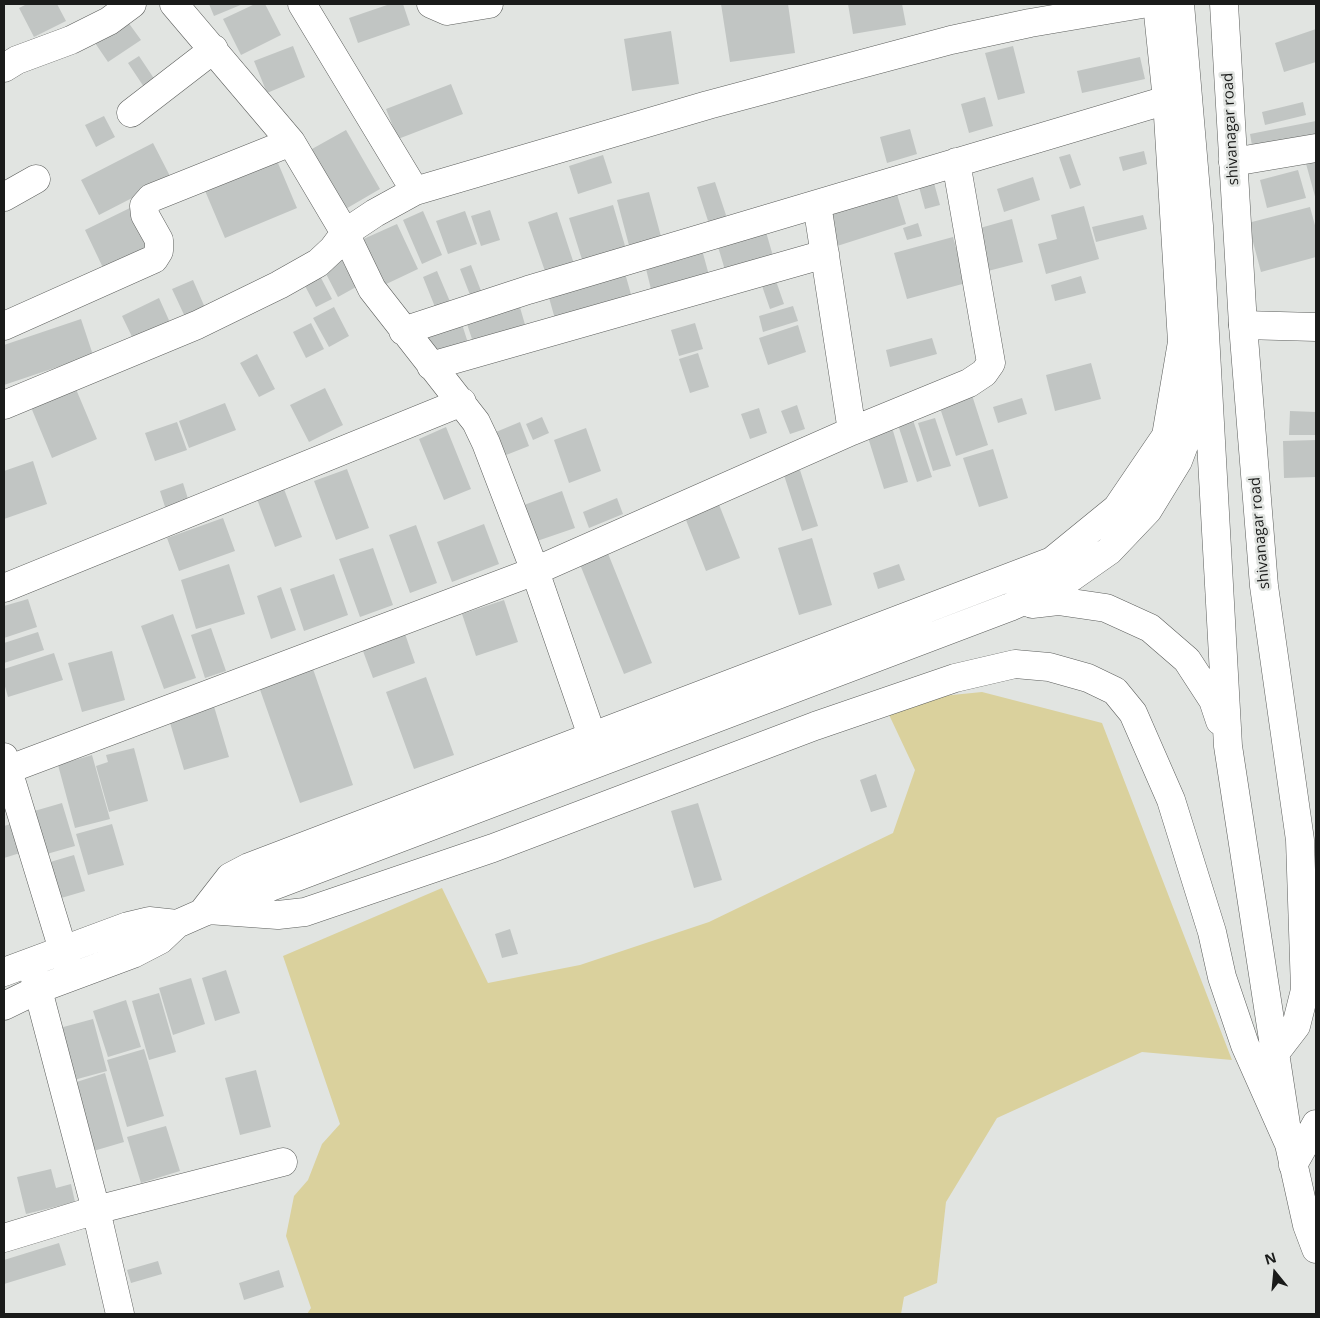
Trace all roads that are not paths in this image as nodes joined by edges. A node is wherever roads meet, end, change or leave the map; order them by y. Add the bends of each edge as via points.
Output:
1 (132, 4) edge
2 (174, 4) edge
3 (302, 4) edge
4 (431, 4) edge
5 (489, 4) edge
6 (1142, 4) edge
7 (1157, 4) edge
8 (1180, 4) edge
9 (1224, 4) edge
10 (214, 49) junction
11 (4, 68) edge
12 (1167, 100) junction
13 (131, 113) dead end
14 (291, 142) junction
15 (1316, 148) edge
16 (956, 162) junction
17 (1233, 162) junction
18 (36, 179) dead end
19 (415, 191) junction
20 (4, 197) edge
21 (817, 204) junction
22 (345, 233) junction
23 (825, 254) junction
24 (1243, 325) junction
25 (4, 326) edge
26 (1316, 327) edge
27 (403, 331) junction
28 (1206, 352) junction
29 (432, 366) junction
30 (462, 402) junction
31 (4, 405) edge
32 (852, 431) junction
33 (535, 571) junction
34 (4, 588) edge
35 (1010, 607) junction
36 (592, 736) junction
37 (1228, 746) junction
38 (5, 764) edge
39 (1300, 840) junction
40 (1316, 909) edge
41 (205, 911) junction
42 (177, 924) junction
43 (62, 949) junction
44 (30, 961) junction
45 (4, 972) edge
46 (72, 977) junction
47 (39, 989) junction
48 (4, 1006) edge
49 (1276, 1052) junction
50 (1316, 1124) edge
51 (1291, 1155) junction
52 (284, 1162) dead end
53 (96, 1210) junction
54 (4, 1238) edge
55 (1316, 1249) edge
56 (120, 1314) edge

1 - 11 street via 109,21
2 - 10 street
3 - 19 street
4 - 5 street via 447,11
6 - 19 street via 951,40 708,105
7 - 12 street
8 - 28 street
9 - 17 street, shivanagar road
10 - 13 street
10 - 14 street
12 - 16 street
12 - 36 street via 1182,342 1166,436 1117,508 1052,561
14 - 22 street
14 - 25 street via 151,198 144,206 144,215 159,240 159,251 154,259
15 - 17 street
16 - 21 street
16 - 32 street via 991,363 984,373 969,382
17 - 24 street, shivanagar road
18 - 20 street
19 - 22 street
21 - 23 street
21 - 27 street
22 - 27 street via 372,289
22 - 31 street via 318,263 279,286 197,325
23 - 29 street
23 - 32 street
24 - 26 street
24 - 39 street, shivanagar road via 1264,586
27 - 29 street
28 - 35 street via 1198,408 1178,461 1148,510 1109,551 1062,584
28 - 37 street
29 - 30 street
30 - 33 street via 486,443
30 - 34 street
32 - 33 street
33 - 36 street
33 - 38 street
35 - 37 street via 1058,601 1106,608 1150,628 1187,660 1213,700
35 - 41 street
36 - 41 street via 248,867 230,877
37 - 49 street
38 - 43 street
39 - 40 street
39 - 49 street, shivanagar road via 1305,990 1296,1026
41 - 42 street
41 - 51 street via 269,915 305,912 493,848 815,726 955,678 1015,664 1048,667 1088,678 1115,691 1133,713 1171,800 1245,1045
42 - 43 street via 149,921
42 - 46 street via 160,940 134,954
43 - 44 street
43 - 46 street
44 - 45 street
44 - 47 street
46 - 47 street
47 - 48 street
47 - 53 street
49 - 51 street
50 - 51 street
51 - 55 street via 1307,1225
52 - 53 street
53 - 54 street
53 - 56 street

